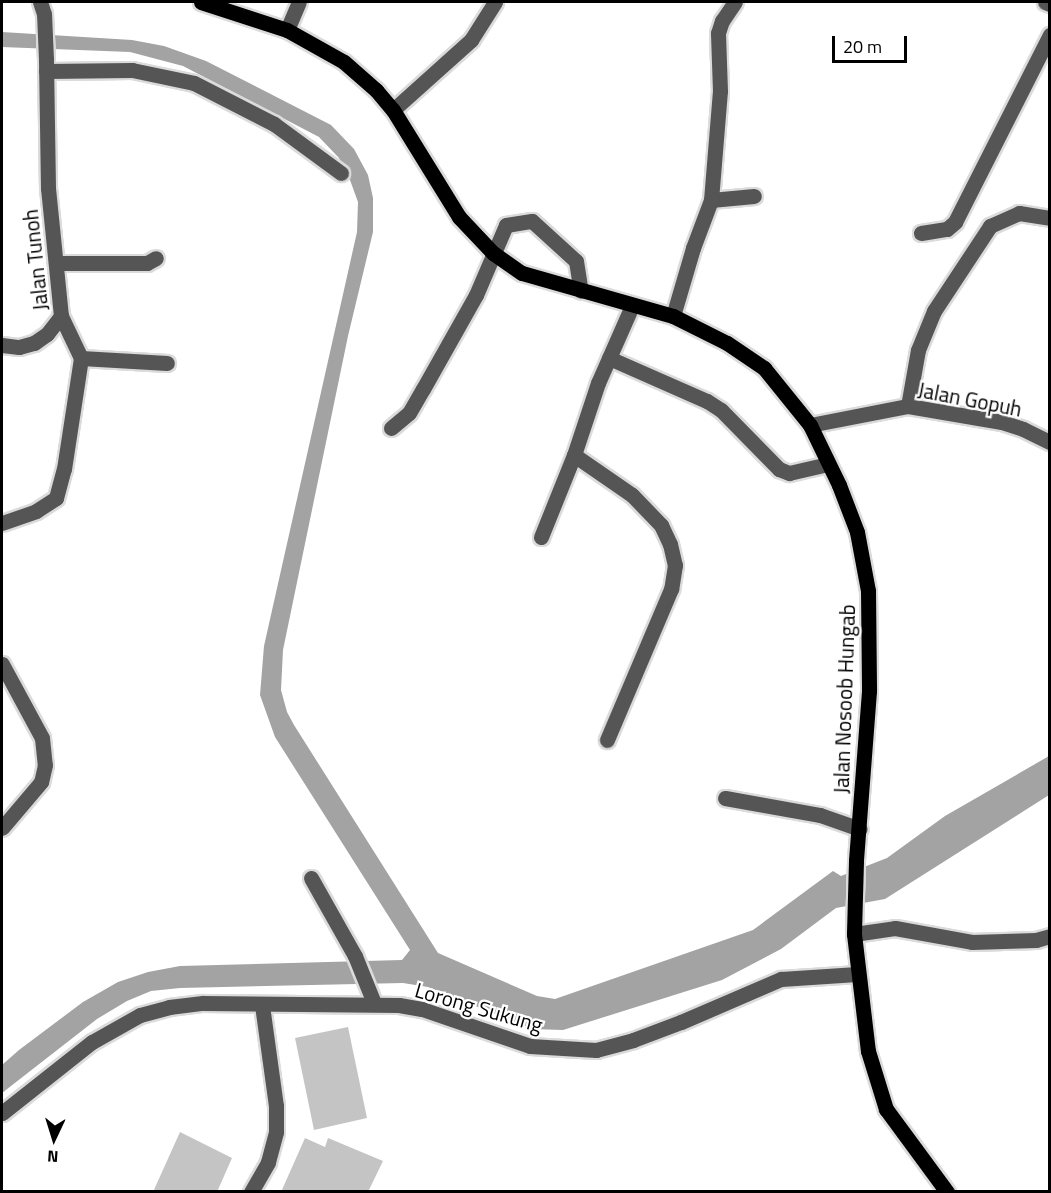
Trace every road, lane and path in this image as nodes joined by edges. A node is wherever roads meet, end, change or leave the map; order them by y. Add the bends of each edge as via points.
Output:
1 (201, 2) edge
2 (299, 2) edge
3 (495, 2) edge
4 (735, 2) edge
5 (1045, 2) edge
6 (1050, 4) edge
7 (42, 8) edge
8 (287, 30) junction
9 (1050, 35) edge
10 (46, 65) junction
11 (393, 110) junction
12 (341, 173) dead end
13 (754, 196) dead end
14 (711, 200) junction
15 (1050, 218) edge
16 (921, 234) dead end
17 (493, 253) junction
18 (156, 258) dead end
19 (57, 263) junction
20 (581, 291) junction
21 (632, 306) junction
22 (61, 316) junction
23 (673, 316) junction
24 (2, 345) edge
25 (81, 358) junction
26 (609, 358) junction
27 (167, 363) dead end
28 (908, 406) junction
29 (810, 425) junction
30 (391, 428) dead end
31 (1050, 442) edge
32 (574, 456) junction
33 (828, 464) junction
34 (2, 523) edge
35 (542, 537) dead end
36 (2, 663) edge
37 (607, 740) dead end
38 (725, 798) dead end
39 (2, 828) edge
40 (860, 829) junction
41 (311, 878) dead end
42 (854, 934) junction
43 (1050, 936) edge
44 (857, 974) junction
45 (371, 997) junction
46 (262, 1005) junction
47 (2, 1113) edge
48 (250, 1191) edge
49 (946, 1191) edge

1 - 8 main road, Jalan Nosoob Hungab
2 - 8 street
3 - 11 street via 471,40
4 - 14 street via 718,33 720,91
5 - 6 street
7 - 10 street, Jalan Tunoh
8 - 11 main road, Jalan Nosoob Hungab via 344,62
9 - 16 street via 955,222 947,229
10 - 12 street via 132,70 194,83 274,124
10 - 19 street, Jalan Tunoh via 48,188
11 - 17 main road, Jalan Nosoob Hungab via 459,217
13 - 14 street
14 - 23 street
15 - 28 street via 1019,213 990,226 934,311 918,350
17 - 20 main road, Jalan Nosoob Hungab via 522,273
17 - 20 street via 506,225 532,220 576,261
17 - 30 street via 476,296 423,389 409,413
18 - 19 street via 147,263
19 - 22 street, Jalan Tunoh
20 - 21 main road, Jalan Nosoob Hungab
21 - 23 main road, Jalan Nosoob Hungab
21 - 26 street
22 - 24 street via 34,343 19,347
22 - 25 street, Jalan Tunoh
23 - 29 main road, Jalan Nosoob Hungab via 727,343 764,368
25 - 27 street
25 - 34 street via 56,498 36,511
26 - 32 street
26 - 33 street via 721,410 779,469 789,473
28 - 29 street, Jalan Gopuh
28 - 31 street, Jalan Gopuh via 1002,423
29 - 33 main road, Jalan Nosoob Hungab
32 - 35 street
32 - 37 street via 632,495 661,525 675,565 671,589
33 - 40 main road, Jalan Nosoob Hungab via 857,532 868,591 869,691
36 - 39 street via 42,738 45,765 41,782
38 - 40 street via 820,815
40 - 42 main road, Jalan Nosoob Hungab
41 - 45 street via 355,956
42 - 43 street via 895,928 972,942
42 - 44 main road, Jalan Nosoob Hungab
44 - 45 street, Lorong Sukung via 781,979 681,1022 596,1050 530,1046 422,1009
44 - 49 main road, Jalan Nosoob Hungab via 868,1051 886,1109
45 - 46 street, Lorong Sukung
46 - 47 street, Lorong Sukung via 203,1004 140,1015 92,1042
46 - 48 street via 276,1132 268,1162

